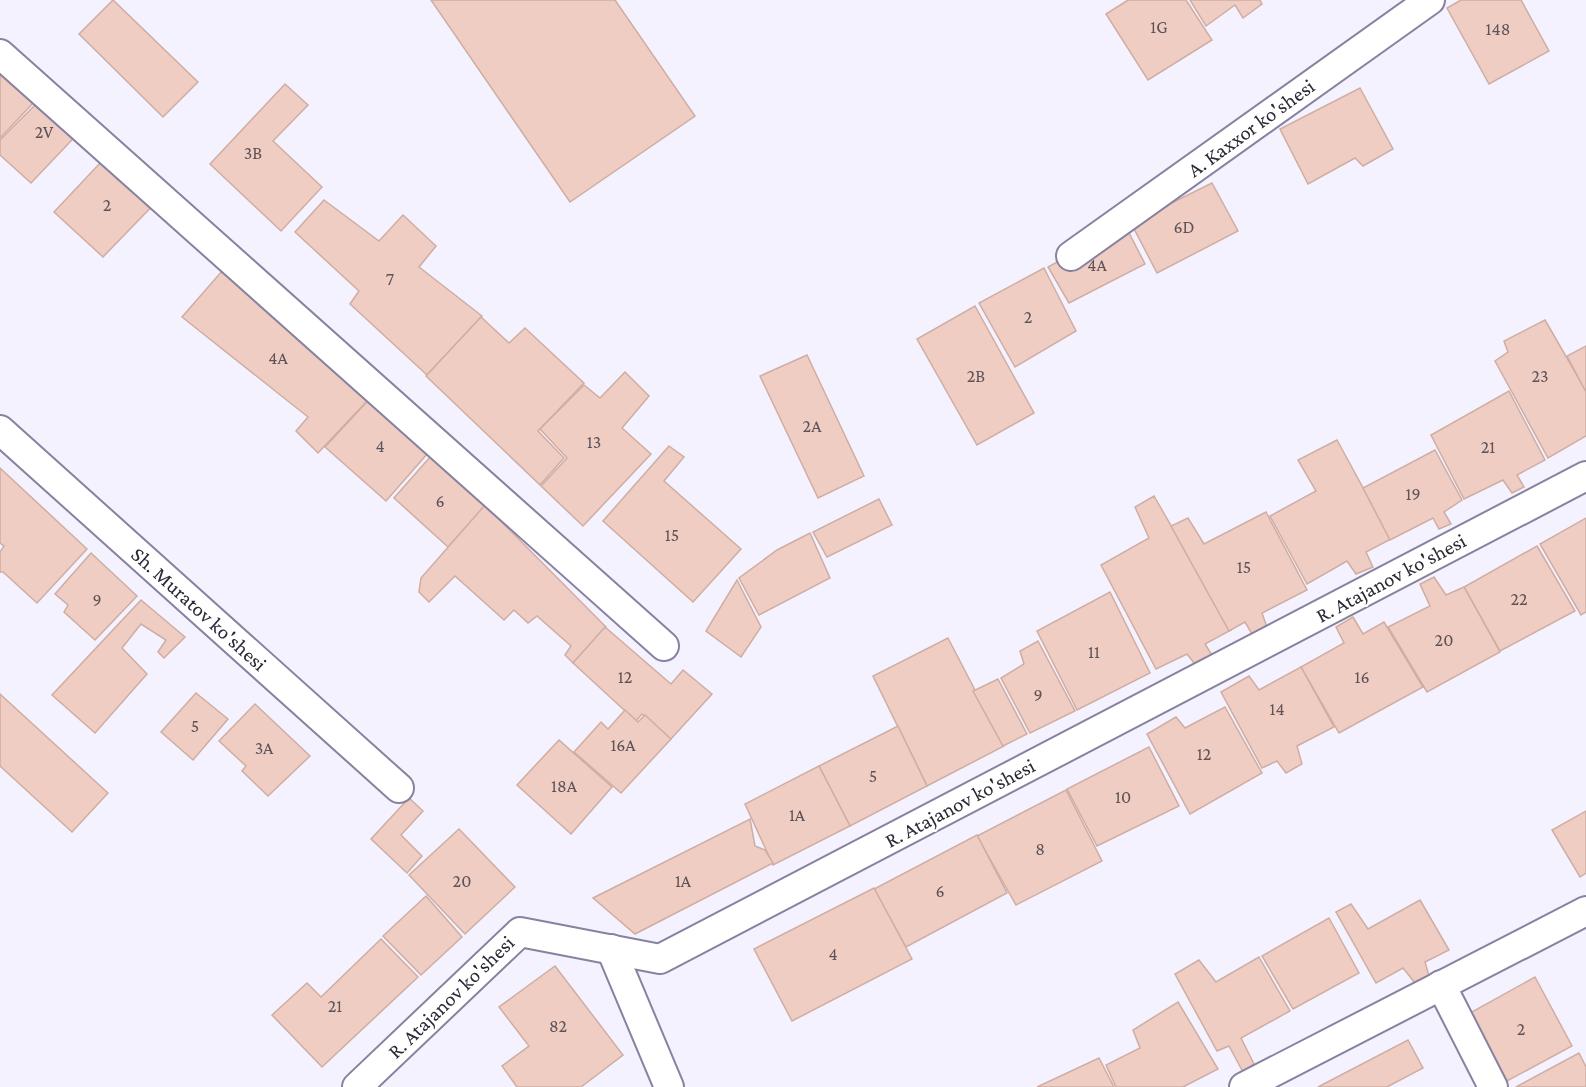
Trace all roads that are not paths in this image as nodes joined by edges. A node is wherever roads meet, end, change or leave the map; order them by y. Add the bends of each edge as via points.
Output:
1 (1430, 0) edge
2 (0, 54) edge
3 (1071, 256) dead end
4 (0, 430) edge
5 (1586, 476) edge
6 (664, 646) dead end
7 (399, 789) dead end
8 (1586, 911) edge
9 (611, 949) junction
10 (1442, 985) junction
11 (357, 1087) edge
12 (669, 1087) edge
13 (1244, 1087) edge
14 (1493, 1087) edge

1 - 3 street, A. Kaxxor ko'shesi
2 - 6 street
4 - 7 street, Sh. Muratov ko'shesi
5 - 9 street, R. Atajanov ko'shesi via 660,959
8 - 10 street
9 - 11 street, R. Atajanov ko'shesi via 520,932
9 - 12 street
10 - 13 street
10 - 14 street

